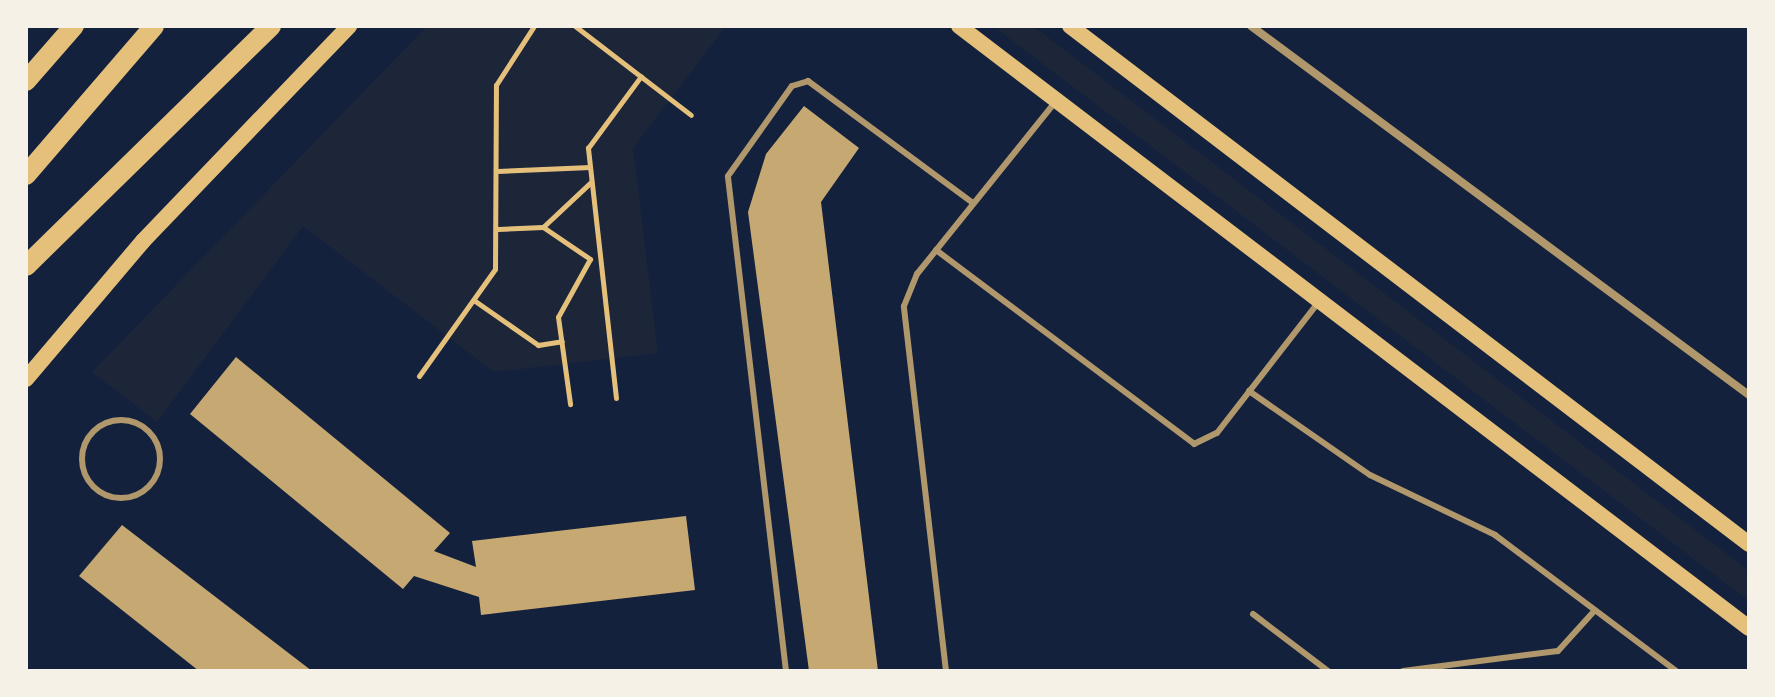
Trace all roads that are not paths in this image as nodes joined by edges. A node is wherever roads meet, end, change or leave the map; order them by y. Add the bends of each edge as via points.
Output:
1 (74, 26) edge
2 (154, 26) edge
3 (271, 26) edge
4 (959, 26) edge
5 (1070, 26) edge
6 (1251, 26) edge
7 (343, 29) edge
8 (26, 81) edge
9 (1057, 99) junction
10 (26, 175) edge
11 (973, 203) junction
12 (936, 250) junction
13 (26, 266) edge
14 (1320, 301) junction
15 (26, 379) edge
16 (1249, 391) junction
17 (1749, 395) edge
18 (154, 480) joint
19 (1749, 544) edge
20 (1595, 610) junction
21 (1253, 614) dead end
22 (1749, 628) edge
23 (786, 671) edge
24 (946, 671) edge
25 (1328, 671) edge
26 (1403, 671) edge
27 (1676, 671) edge

1 - 8 main road
2 - 10 main road
3 - 13 main road
4 - 9 main road
5 - 19 main road
6 - 17 street
7 - 15 main road via 143,241
9 - 11 lane
9 - 14 main road
11 - 12 lane
11 - 23 lane via 808,81 792,86 728,176
12 - 16 lane via 1184,440 1205,443
12 - 24 lane via 908,289 904,316
14 - 16 lane
14 - 22 main road
16 - 20 lane via 1341,459 1495,535
18 - 18 lane via 158,444 141,425 103,425 85,444 84,471 99,491 122,498
20 - 26 lane via 1558,651
20 - 27 lane
21 - 25 lane

